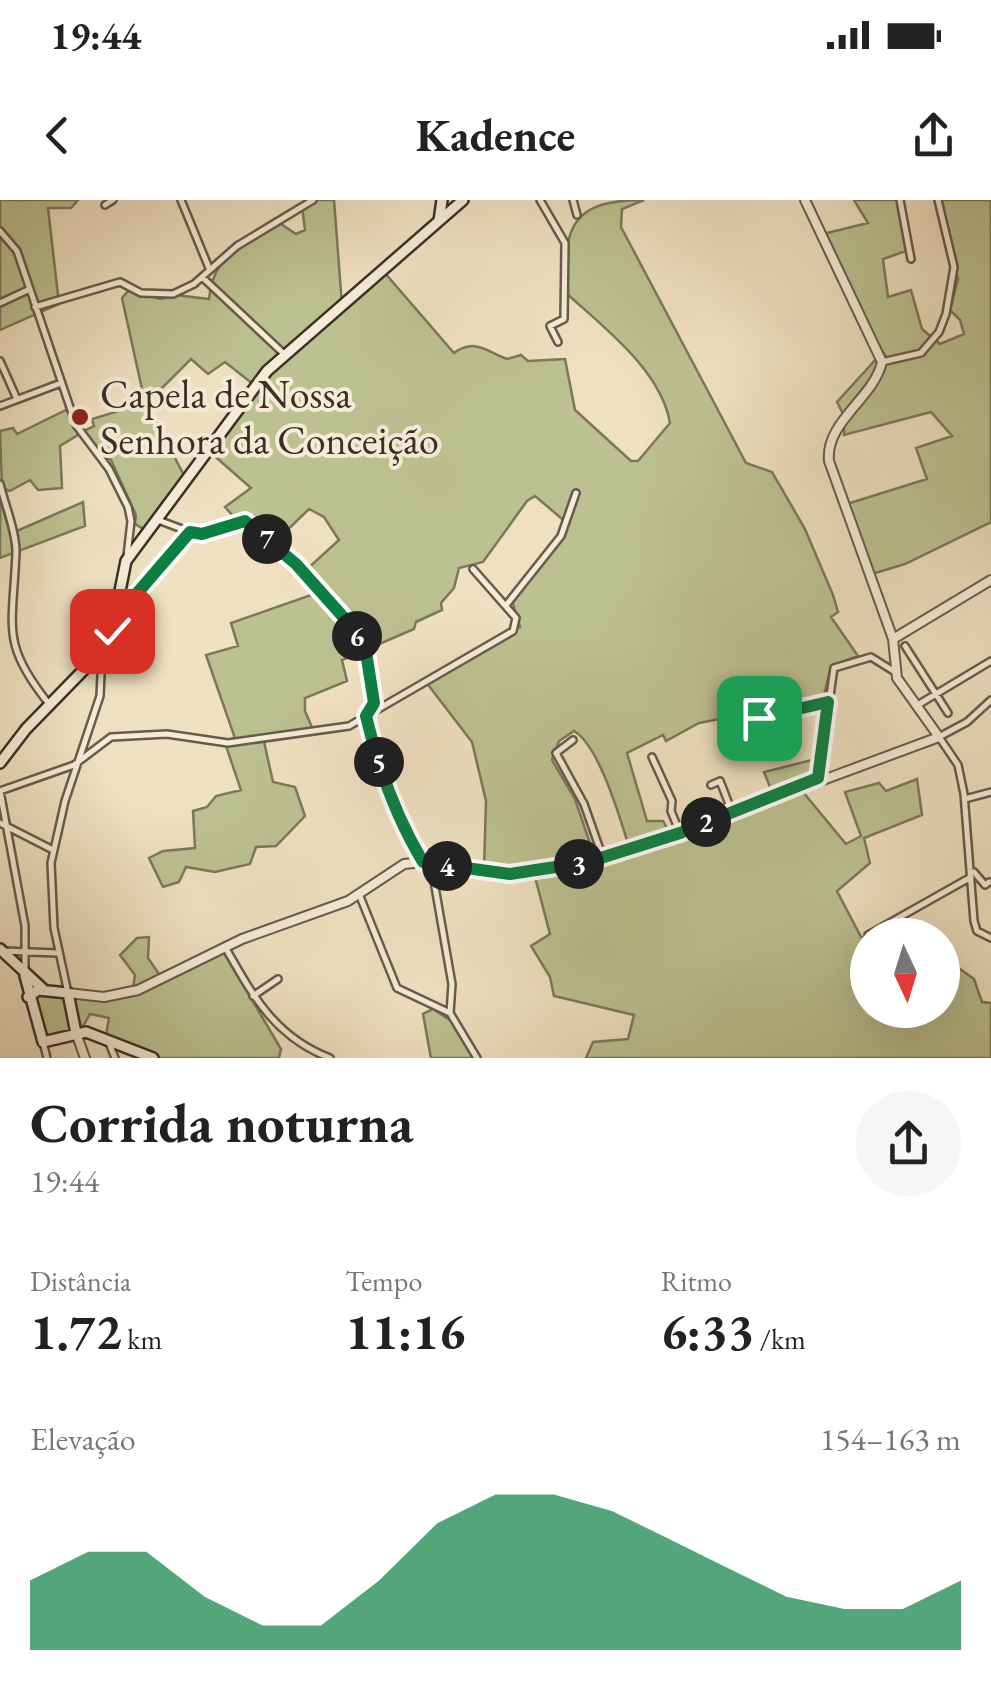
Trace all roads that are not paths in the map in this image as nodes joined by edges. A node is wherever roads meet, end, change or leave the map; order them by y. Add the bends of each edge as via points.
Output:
1 (113, 200) edge
2 (181, 200) edge
3 (313, 200) edge
4 (442, 200) edge
5 (463, 200) edge
6 (540, 200) edge
7 (573, 200) edge
8 (805, 200) edge
9 (900, 200) edge
10 (938, 200) edge
11 (105, 205) dead end
12 (577, 215) dead end
13 (439, 221) junction
14 (0, 231) edge
15 (911, 260) dead end
16 (209, 268) junction
17 (202, 277) junction
18 (30, 289) junction
19 (0, 303) edge
20 (35, 307) junction
21 (558, 342) dead end
22 (283, 353) junction
23 (0, 361) edge
24 (882, 362) junction
25 (4, 380) edge
26 (61, 383) junction
27 (16, 398) junction
28 (0, 406) edge
29 (0, 484) edge
30 (576, 493) dead end
31 (158, 520) junction
32 (190, 532) junction
33 (126, 561) junction
34 (473, 569) dead end
35 (991, 580) edge
36 (506, 604) junction
37 (4, 612) dead end
38 (114, 620) junction
39 (2, 632) edge
40 (893, 639) junction
41 (905, 646) dead end
42 (102, 651) junction
43 (10, 660) dead end
44 (991, 661) edge
45 (895, 672) junction
46 (20, 681) dead end
47 (936, 694) junction
48 (991, 700) edge
49 (828, 702) junction
50 (50, 704) junction
51 (916, 706) junction
52 (368, 714) junction
53 (948, 714) dead end
54 (748, 722) dead end
55 (938, 737) junction
56 (572, 740) dead end
57 (652, 757) dead end
58 (82, 758) junction
59 (0, 763) edge
60 (818, 778) junction
61 (711, 785) dead end
62 (0, 791) edge
63 (991, 792) edge
64 (965, 799) junction
65 (732, 812) junction
66 (0, 823) edge
67 (8, 829) junction
68 (680, 833) junction
69 (53, 850) junction
70 (603, 858) junction
71 (427, 863) junction
72 (973, 874) junction
73 (989, 882) edge
74 (359, 894) junction
75 (897, 918) edge
76 (991, 938) edge
77 (225, 947) junction
78 (2, 950) edge
79 (26, 950) junction
80 (58, 953) junction
81 (25, 976) junction
82 (278, 978) dead end
83 (43, 990) junction
84 (68, 993) junction
85 (253, 996) junction
86 (28, 997) junction
87 (450, 1012) junction
88 (76, 1034) junction
89 (108, 1040) junction
90 (43, 1042) junction
91 (47, 1058) edge
92 (84, 1058) edge
93 (116, 1058) edge
94 (153, 1058) edge
95 (330, 1058) edge
96 (477, 1058) edge

1 - 11 street
2 - 16 street
3 - 16 street
4 - 13 main road
5 - 13 main road
6 - 21 street via 565,242 564,318 550,326
7 - 12 street
8 - 24 street
9 - 15 street
10 - 24 street via 954,267 948,307 921,353
13 - 22 main road
14 - 18 street via 17,251
16 - 17 street
17 - 20 street via 173,294 141,294 120,282
17 - 22 street
18 - 19 street
18 - 20 street
20 - 26 street
22 - 31 main road
23 - 25 street
24 - 40 street via 828,452
25 - 27 street
26 - 27 street
26 - 33 street via 83,438 128,507
27 - 28 street
29 - 37 street via 16,550
30 - 36 street via 562,536
31 - 32 street
31 - 33 main road
32 - 38 street
32 - 52 street via 245,521 296,564 362,643
33 - 38 main road
34 - 36 street
35 - 40 street
36 - 52 street via 516,618 513,631
38 - 42 main road
39 - 43 street
40 - 45 street
41 - 47 street
42 - 50 main road
42 - 58 street via 100,696
44 - 47 street
45 - 49 street via 871,658 834,668
45 - 51 street
46 - 50 street
47 - 51 street
47 - 53 street
48 - 55 street
49 - 54 street
49 - 60 street
50 - 59 main road
51 - 55 street
52 - 58 street via 327,732 228,743 167,734 111,738
52 - 71 street via 394,806
55 - 60 street
55 - 64 street via 958,765
56 - 70 street via 556,752
57 - 68 street
58 - 62 street
58 - 69 street
60 - 65 street
61 - 65 street via 720,781
62 - 67 street
63 - 64 street
64 - 72 street
65 - 68 street
66 - 67 street
67 - 69 street
67 - 79 street
68 - 70 street
69 - 80 street
70 - 71 street via 510,874
71 - 74 street via 399,867
71 - 87 street via 452,984
72 - 73 street
72 - 75 street
72 - 76 street via 977,931
74 - 77 street
74 - 87 street via 397,988
77 - 84 street via 126,994
77 - 85 street
78 - 79 street
78 - 81 main road
79 - 80 street
79 - 81 street
80 - 84 street
81 - 83 main road
81 - 86 main road
82 - 85 street
83 - 84 main road
83 - 86 main road
84 - 88 main road
85 - 95 street via 267,1018 308,1050
86 - 90 main road
87 - 96 street
88 - 89 main road
88 - 90 main road
88 - 92 street
89 - 93 street
89 - 94 main road
90 - 91 street

